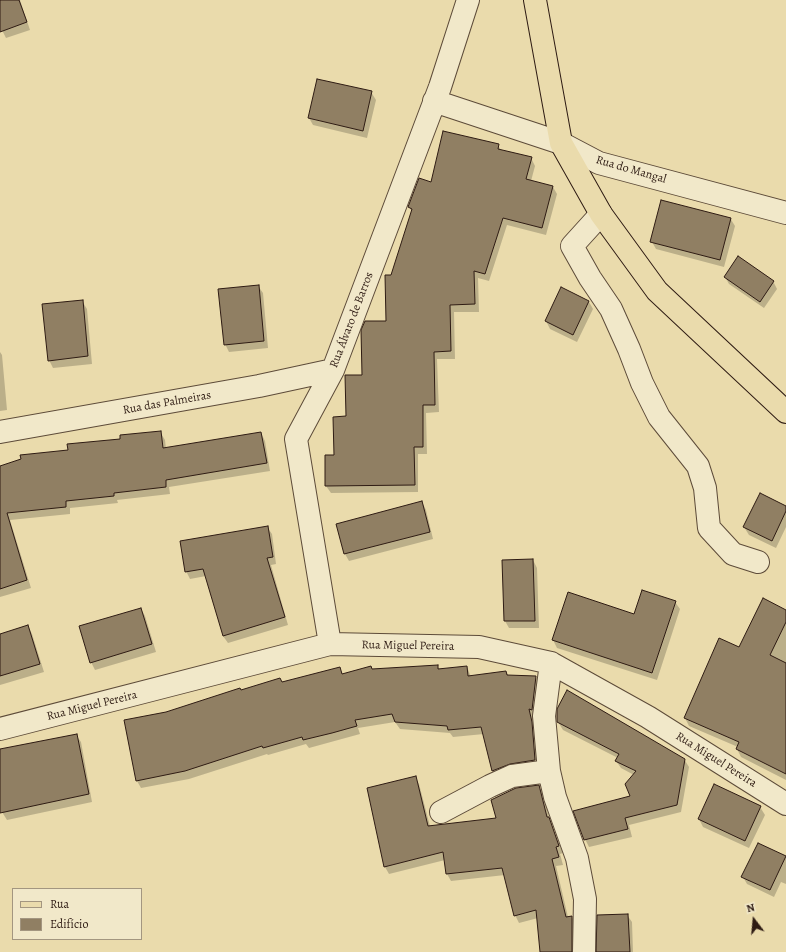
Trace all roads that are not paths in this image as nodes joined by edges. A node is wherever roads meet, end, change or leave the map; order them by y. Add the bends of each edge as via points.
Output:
1 (468, 0) edge
2 (535, 0) edge
3 (434, 101) junction
4 (561, 143) junction
5 (786, 213) edge
6 (601, 214) junction
7 (333, 370) junction
8 (786, 412) edge
9 (0, 432) edge
10 (758, 562) dead end
11 (330, 644) junction
12 (551, 663) junction
13 (0, 729) edge
14 (549, 770) junction
15 (786, 804) edge
16 (441, 812) dead end
17 (584, 952) edge

1 - 3 street, Rua Álvaro de Barros
2 - 4 main road
3 - 4 street, Rua do Mangal
3 - 7 street, Rua Álvaro de Barros
4 - 5 street, Rua do Mangal via 599,163
4 - 6 main road
6 - 8 main road via 657,291
6 - 10 street via 572,246 611,309 659,417 698,466 705,488 709,528 733,554
7 - 9 street, Rua das Palmeiras via 259,386
7 - 11 street, Rua Álvaro de Barros via 296,439
11 - 12 street, Rua Miguel Pereira via 479,647
11 - 13 street, Rua Miguel Pereira
12 - 14 street via 544,716
12 - 15 street, Rua Miguel Pereira via 648,717
14 - 16 street via 512,776
14 - 17 street via 555,797 577,858 585,898

